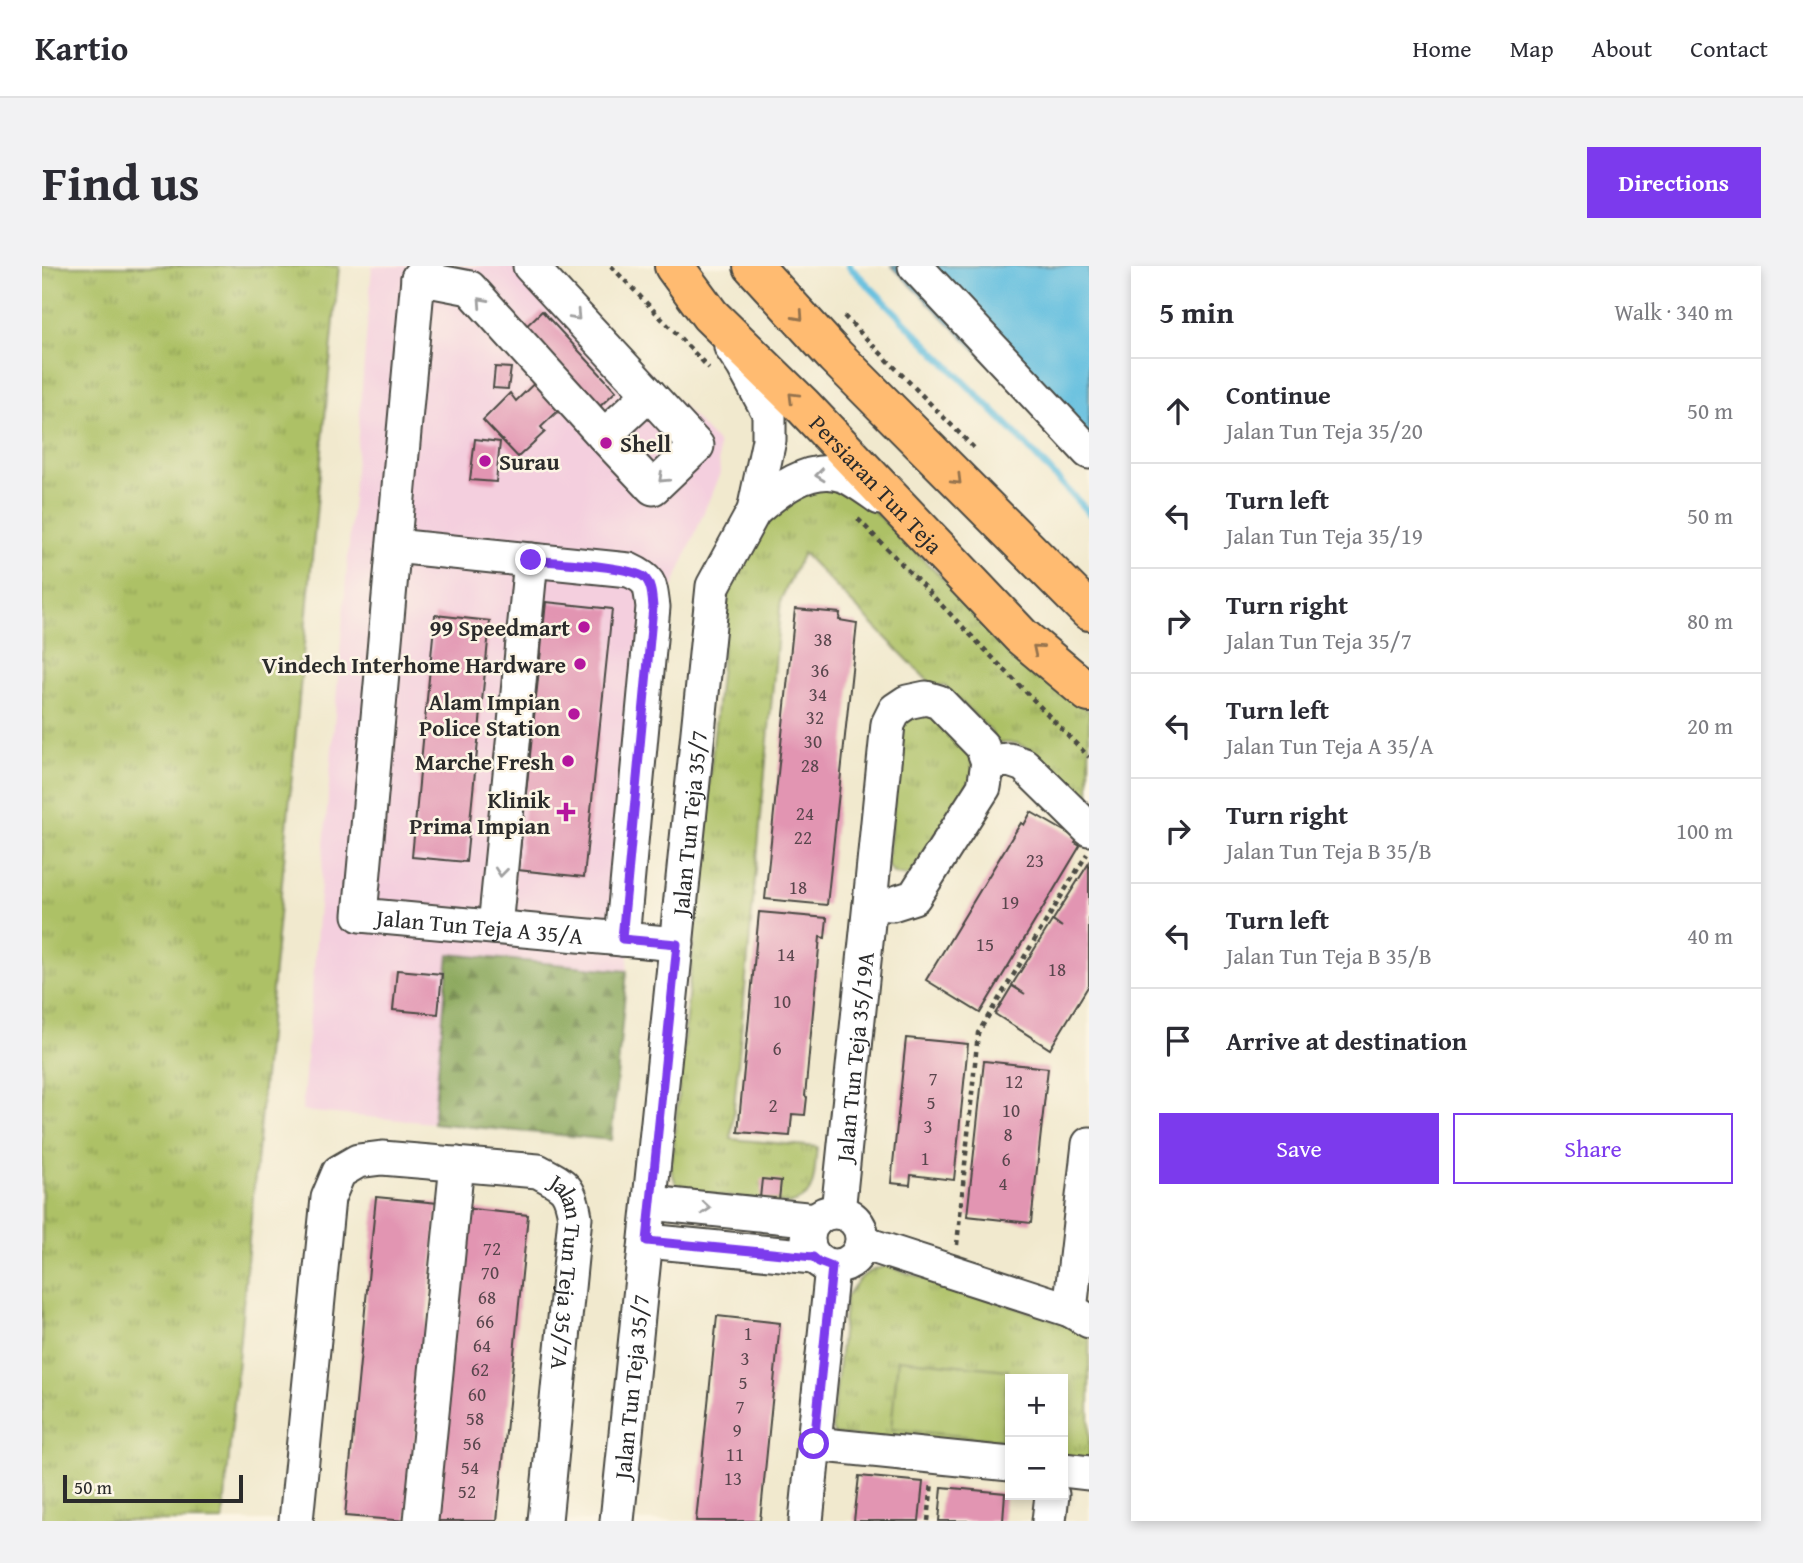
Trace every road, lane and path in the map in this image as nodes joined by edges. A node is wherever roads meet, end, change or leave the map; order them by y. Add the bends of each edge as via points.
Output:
1 (530, 266) edge
2 (611, 266) edge
3 (674, 266) edge
4 (753, 266) edge
5 (915, 266) edge
6 (423, 272) edge
7 (710, 315) junction
8 (844, 316) dead end
9 (718, 377) dead end
10 (649, 394) junction
11 (604, 436) junction
12 (1089, 452) edge
13 (981, 455) dead end
14 (754, 511) junction
15 (902, 512) junction
16 (855, 516) dead end
17 (394, 546) junction
18 (531, 560) junction
19 (1089, 611) edge
20 (1089, 693) edge
21 (1089, 757) edge
22 (989, 761) junction
23 (1089, 829) edge
24 (1089, 850) edge
25 (870, 903) junction
26 (495, 927) junction
27 (622, 939) junction
28 (677, 944) junction
29 (1089, 1144) edge
30 (457, 1164) junction
31 (651, 1203) junction
32 (827, 1216) junction
33 (647, 1241) junction
34 (863, 1243) junction
35 (957, 1250) dead end
36 (823, 1262) junction
37 (1080, 1315) edge
38 (814, 1444) junction
39 (934, 1457) junction
40 (1005, 1464) edge
41 (1068, 1471) edge
42 (1089, 1473) edge
43 (1051, 1500) edge
44 (296, 1521) edge
45 (421, 1521) edge
46 (545, 1521) edge
47 (618, 1521) edge
48 (806, 1521) edge
49 (928, 1521) edge
50 (1049, 1521) edge

1 -> 10 street
2 - 9 path
3 - 7 main road, Persiaran Tun Teja
4 -> 19 main road via 835,356
5 - 12 street
11 -> 6 street via 470,288
6 - 17 street
7 - 14 street via 769,412 769,440
15 -> 7 main road, Persiaran Tun Teja
8 - 13 path
10 - 11 street
10 -> 11 street via 697,446 653,488
15 -> 14 street via 842,475 820,472 778,490
14 - 28 street, Jalan Tun Teja 35/7 via 713,586
20 -> 15 main road, Persiaran Tun Teja via 1021,636
16 - 21 path
17 - 18 street
17 - 26 street, Jalan Tun Teja A 35/A via 360,915
18 -> 26 street
18 - 27 street via 629,570 644,577 650,588 653,607
22 - 23 street via 1024,765
22 - 25 street via 984,787 914,897 892,904
22 - 25 street, Jalan Tun Teja 35/19A via 982,746 939,702 926,698 895,710 888,724
24 - 35 path via 978,1033
25 - 32 street, Jalan Tun Teja 35/19A
26 - 27 street, Jalan Tun Teja A 35/A
27 - 28 street, Jalan Tun Teja A 35/A
28 - 31 street, Jalan Tun Teja 35/7
29 - 37 street
30 - 44 street, Jalan Tun Teja 35/7A via 382,1157 358,1161 339,1172 328,1198
30 - 45 street
30 - 46 street, Jalan Tun Teja 35/7A via 538,1171 572,1196 575,1217
31 -> 32 street
31 - 33 street, Jalan Tun Teja 35/7
32 - 34 street via 852,1217
32 - 36 street via 808,1236
33 - 36 street
33 - 47 street, Jalan Tun Teja 35/7
34 - 36 street via 846,1265
34 - 37 street
36 - 38 street
38 - 39 street
38 - 48 street
39 - 40 street
39 - 49 path
41 - 42 street
43 - 50 street

